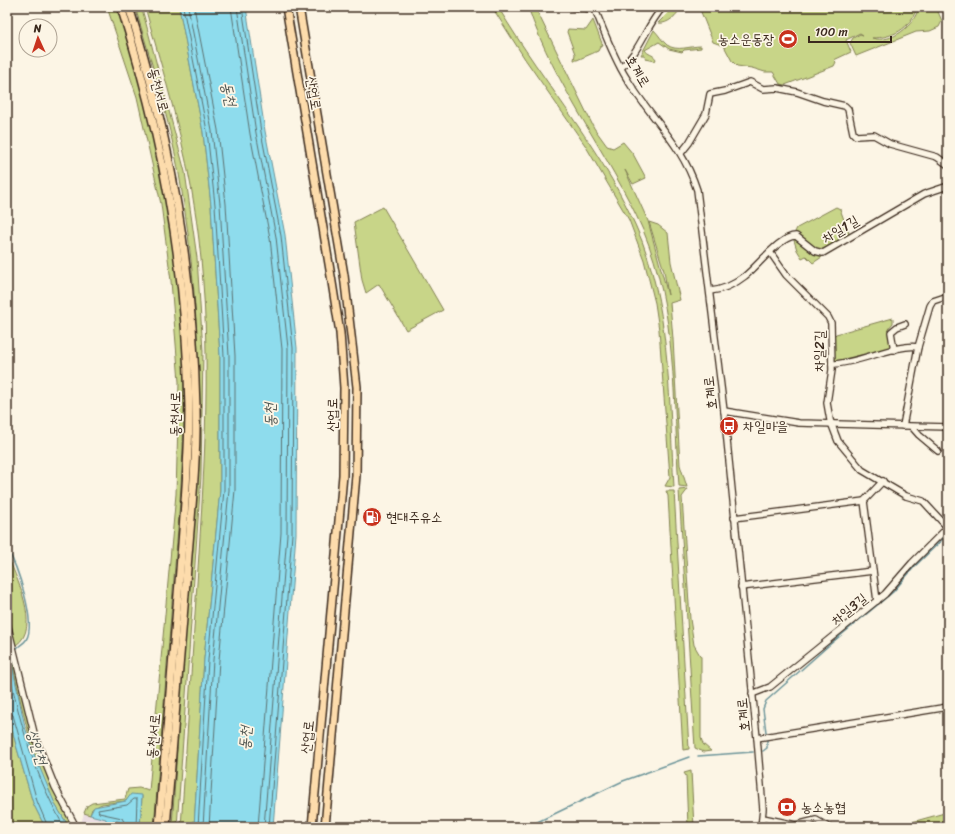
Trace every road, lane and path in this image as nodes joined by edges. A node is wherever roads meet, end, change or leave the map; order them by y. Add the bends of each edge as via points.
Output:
1 (121, 7) edge
2 (129, 7) edge
3 (286, 7) edge
4 (299, 7) edge
5 (573, 7) edge
6 (663, 7) edge
7 (594, 8) edge
8 (621, 68) junction
9 (681, 153) junction
10 (948, 165) edge
11 (948, 186) edge
12 (770, 252) junction
13 (710, 291) junction
14 (948, 296) edge
15 (905, 324) dead end
16 (918, 347) junction
17 (894, 350) junction
18 (832, 364) junction
19 (724, 411) junction
20 (832, 425) junction
21 (903, 426) junction
22 (912, 427) junction
23 (948, 427) edge
24 (938, 452) dead end
25 (883, 481) junction
26 (864, 501) junction
27 (734, 518) junction
28 (948, 528) edge
29 (873, 570) junction
30 (741, 587) junction
31 (877, 601) junction
32 (7, 623) edge
33 (752, 694) junction
34 (948, 707) edge
35 (757, 738) junction
36 (763, 818) junction
37 (76, 827) edge
38 (159, 827) edge
39 (166, 827) edge
40 (312, 827) edge
41 (325, 827) edge
42 (761, 827) edge
43 (828, 827) edge

1 - 38 main road, 동천서로 via 150,106 166,176 183,293 187,350 187,474
2 - 39 main road, 동천서로 via 157,105 173,174 190,293 194,350 194,475
3 - 40 main road, 산업로 via 340,333 344,388 343,475
4 - 41 main road, 산업로 via 344,275 357,387 356,475
5 - 7 street
6 - 8 street via 650,24 634,54
7 - 8 street, 호계로
8 - 9 street, 호계로
9 - 10 street via 706,114 710,94 750,82 763,89 777,88 797,92 845,106 856,136 874,135 890,144 937,157
9 - 13 street, 호계로 via 691,171 697,190
11 - 12 street, 차일1길 via 924,194 823,253 815,251 794,236
12 - 13 street, 차일1길 via 744,277 726,287
12 - 18 street, 차일2길 via 786,275 830,320
13 - 19 street, 호계로
14 - 16 street via 931,303
15 - 17 street via 897,326 891,332
16 - 17 street
16 - 21 street
17 - 18 street
18 - 20 street, 차일2길 via 827,397 827,410
19 - 20 street via 794,423
19 - 27 street, 호계로
20 - 21 street
20 - 25 street, 차일2길 via 840,444 858,466
21 - 22 street
22 - 23 street
22 - 24 street
25 - 26 street
25 - 28 street, 차일2길 via 906,496 923,501
26 - 27 street
26 - 29 street
27 - 30 street, 호계로
28 - 31 street, 차일3길
29 - 30 street
29 - 31 street
30 - 33 street, 호계로
31 - 33 street, 차일3길 via 770,687
32 - 37 street via 35,737 55,787
33 - 35 street, 호계로
34 - 35 street
35 - 36 street, 호계로
36 - 42 street, 호계로
36 - 43 street via 796,825 816,820

